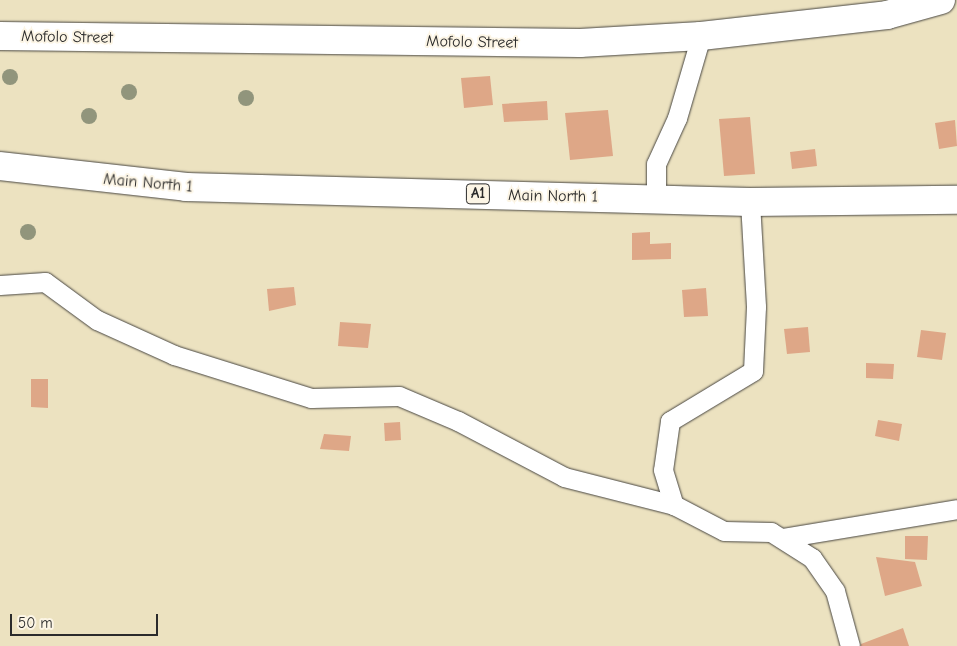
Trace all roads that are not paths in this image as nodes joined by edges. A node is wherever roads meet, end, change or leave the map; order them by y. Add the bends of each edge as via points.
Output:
1 (941, 0) edge
2 (0, 36) edge
3 (701, 36) junction
4 (0, 166) edge
5 (656, 197) junction
6 (957, 200) edge
7 (750, 202) junction
8 (0, 285) edge
9 (674, 505) junction
10 (957, 509) edge
11 (782, 538) junction
12 (850, 646) edge

1 - 3 main road, Mofolo Street via 887,15
2 - 3 main road, Mofolo Street via 580,43
3 - 5 street via 677,118 656,164
4 - 5 main road, Main North 1 / A1 via 186,187
5 - 7 main road, Main North 1 / A1
6 - 7 main road, Main North 1 / A1
7 - 9 street via 756,307 753,371 670,421 663,470
8 - 9 street via 45,282 97,320 174,355 310,398 399,396 458,421 564,477
9 - 11 street via 724,531 771,532
10 - 11 street
11 - 12 street via 812,558 835,591

